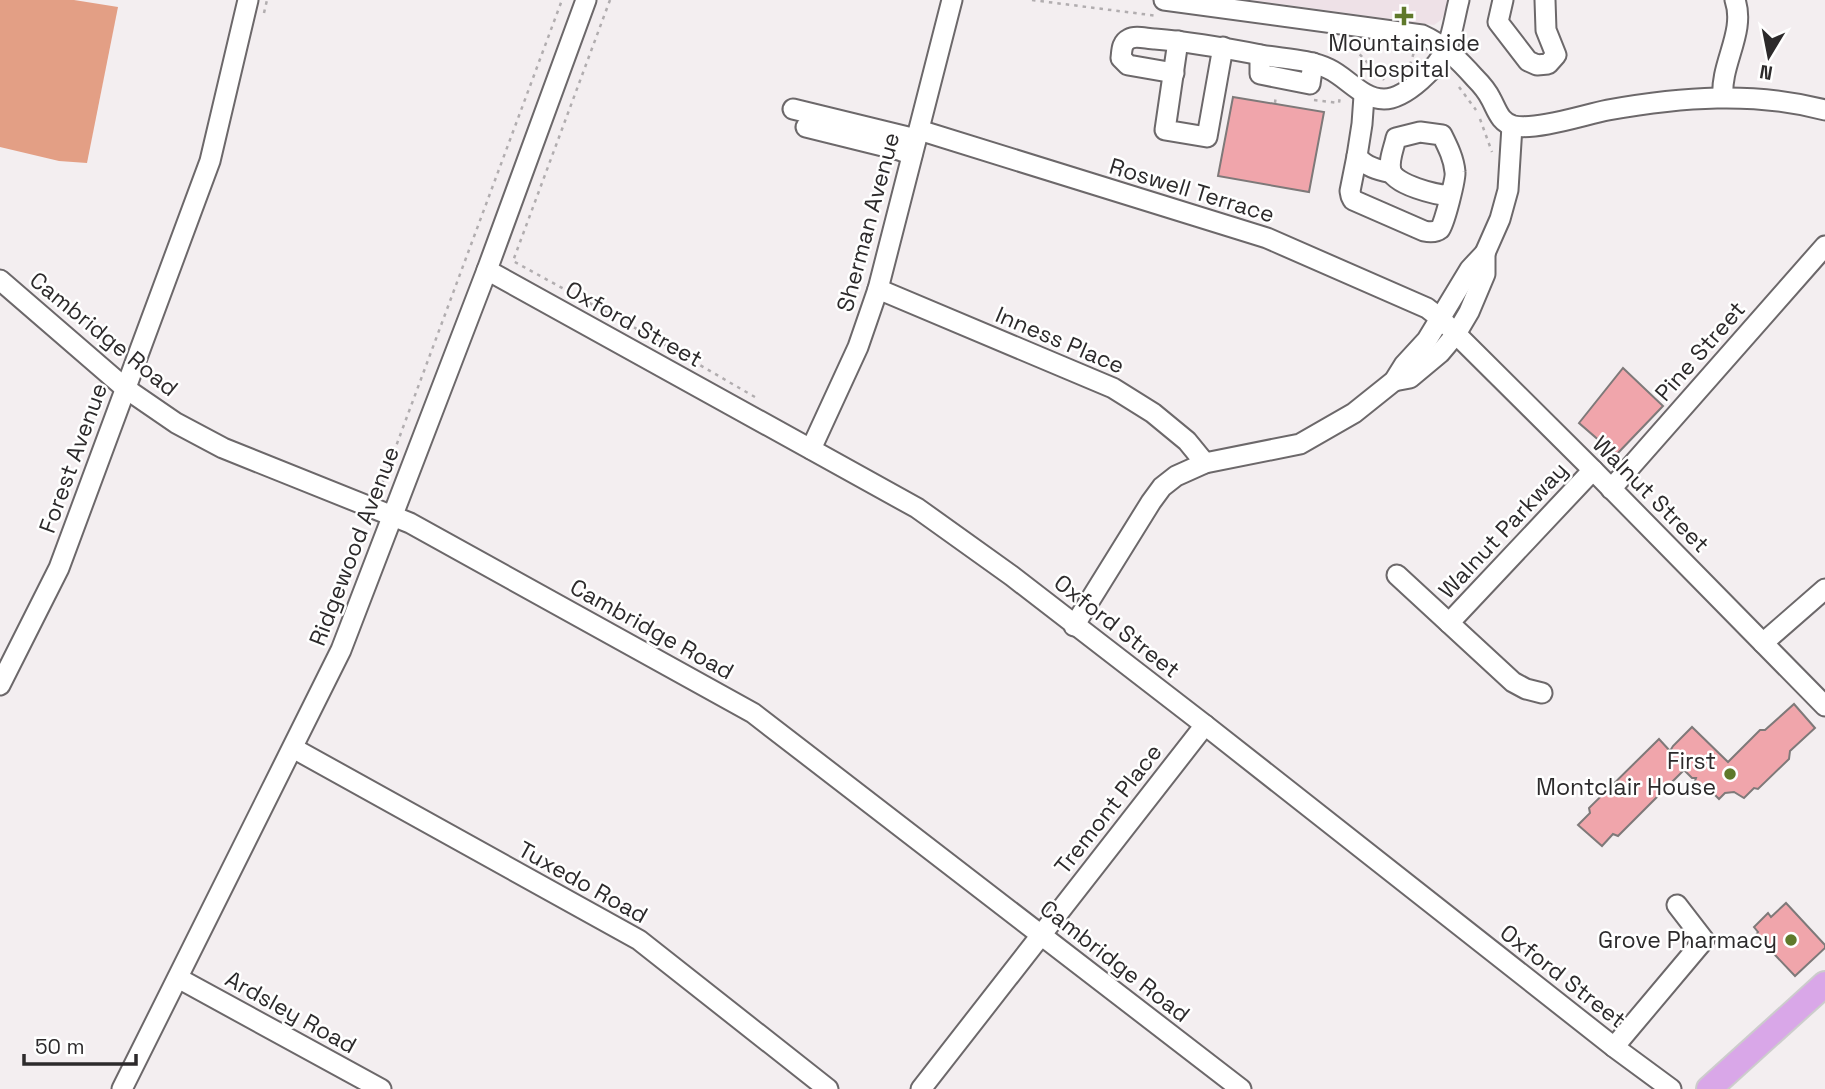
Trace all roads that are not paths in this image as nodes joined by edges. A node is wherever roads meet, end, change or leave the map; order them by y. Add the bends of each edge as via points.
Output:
1 (248, 0) edge
2 (586, 0) edge
3 (952, 0) edge
4 (1459, 0) edge
5 (1503, 0) edge
6 (1545, 0) edge
7 (1735, 0) edge
8 (1165, 9) edge
9 (1178, 41) junction
10 (1223, 47) junction
11 (1447, 49) junction
12 (1174, 73) junction
13 (1369, 89) junction
14 (1723, 97) junction
15 (793, 109) dead end
16 (1825, 110) edge
17 (1512, 126) junction
18 (806, 127) dead end
19 (916, 141) junction
20 (1357, 156) junction
21 (1392, 173) junction
22 (1450, 195) junction
23 (1825, 246) edge
24 (1485, 253) junction
25 (487, 270) junction
26 (0, 280) edge
27 (878, 289) junction
28 (1440, 318) junction
29 (1456, 334) junction
30 (1394, 381) junction
31 (125, 388) junction
32 (811, 449) junction
33 (1205, 463) junction
34 (1592, 470) junction
35 (1611, 489) junction
36 (393, 515) junction
37 (1397, 575) dead end
38 (1825, 589) edge
39 (1448, 623) junction
40 (1074, 626) junction
41 (1763, 643) junction
42 (0, 685) edge
43 (1542, 693) dead end
44 (1825, 706) edge
45 (1205, 725) junction
46 (293, 748) junction
47 (1677, 905) dead end
48 (1041, 935) junction
49 (178, 978) junction
50 (1825, 984) edge
51 (1614, 1047) junction
52 (122, 1089) edge
53 (381, 1089) edge
54 (828, 1089) edge
55 (921, 1089) edge
56 (1241, 1089) edge
57 (1671, 1089) edge
58 (1709, 1089) edge

1 - 31 street, Forest Avenue via 210,161
2 - 25 street, Ridgewood Avenue
3 - 19 street, Sherman Avenue
4 - 11 street
5 - 6 street via 1498,22 1528,61 1537,65 1548,64 1556,55 1546,30
7 - 14 street via 1738,17
8 - 11 street via 1407,32
9 - 10 street
9 - 12 street
9 - 12 street via 1135,37 1122,45 1121,58 1128,65
10 - 12 street via 1207,137 1165,130
10 - 13 street via 1313,63
11 - 13 street via 1409,90 1385,99
11 - 17 street
13 - 20 street
14 - 16 street via 1786,101
14 - 17 street via 1641,104 1539,126
15 - 19 street
17 - 24 street via 1508,190
18 - 19 street
19 - 27 street, Sherman Avenue
19 - 28 street, Roswell Terrace via 1267,238 1421,305
20 - 21 street via 1371,167
20 - 22 street via 1350,191 1353,200 1424,231 1440,229
21 - 22 street via 1402,183
21 - 22 street via 1396,138 1420,132 1442,135 1455,172
23 - 35 street, Pine Street
24 - 28 street
24 - 29 street via 1485,274
25 - 32 street, Oxford Street
25 - 36 street, Ridgewood Avenue
26 - 31 street, Cambridge Road
27 - 32 street, Sherman Avenue via 858,347
27 - 33 street, Inness Place via 1113,388 1153,413
28 - 29 street, Walnut Street
28 - 30 street
29 - 30 street via 1410,378
29 - 34 street, Walnut Street
30 - 33 street via 1354,413 1300,444
31 - 36 street, Cambridge Road via 223,448
31 - 42 street, Forest Avenue via 59,568
32 - 40 street, Oxford Street via 917,508
33 - 40 street via 1162,487
34 - 35 street, Walnut Street
34 - 39 street, Walnut Parkway
35 - 41 street, Walnut Street
36 - 46 street, Ridgewood Avenue via 341,650
36 - 48 street, Cambridge Road via 753,713
37 - 39 street, Walnut Parkway
38 - 41 street
39 - 43 street, Walnut Parkway via 1513,682
40 - 45 street, Oxford Street
41 - 44 street, Walnut Street
45 - 48 street, Tremont Place
45 - 51 street, Oxford Street
46 - 49 street, Ridgewood Avenue
46 - 54 street, Tuxedo Road via 639,940
47 - 51 street via 1704,940
48 - 55 street, Tremont Place
48 - 56 street, Cambridge Road
49 - 52 street, Ridgewood Avenue
49 - 53 street, Ardsley Road
50 - 58 main road
51 - 57 street, Oxford Street

